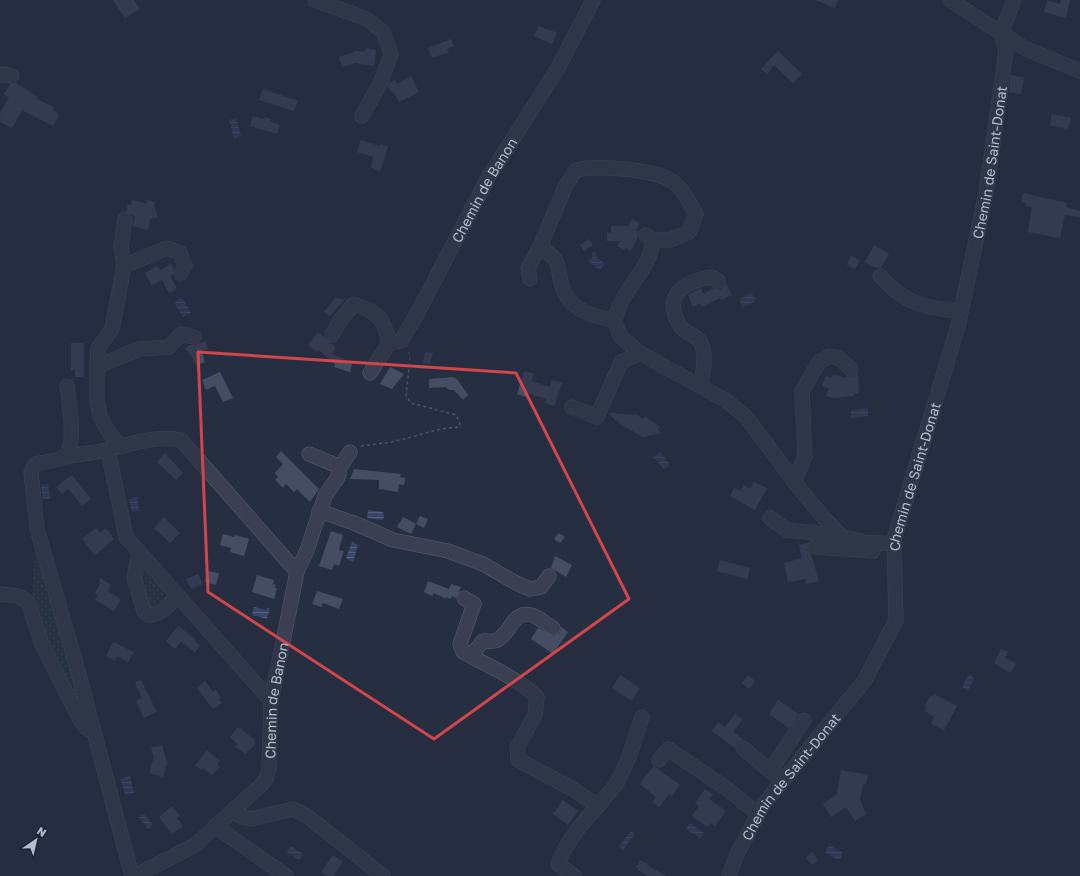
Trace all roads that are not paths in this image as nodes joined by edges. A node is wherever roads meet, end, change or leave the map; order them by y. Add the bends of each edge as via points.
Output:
1 (315, 0) edge
2 (593, 0) edge
3 (950, 0) edge
4 (1014, 0) edge
5 (1002, 34) junction
6 (1080, 71) edge
7 (362, 116) dead end
8 (125, 218) dead end
9 (544, 250) junction
10 (124, 266) junction
11 (181, 272) dead end
12 (880, 276) dead end
13 (530, 279) dead end
14 (718, 281) dead end
15 (961, 311) junction
16 (614, 320) junction
17 (332, 335) dead end
18 (194, 337) dead end
19 (389, 343) junction
20 (640, 353) junction
21 (851, 369) dead end
22 (97, 370) junction
23 (370, 373) dead end
24 (67, 386) dead end
25 (700, 386) junction
26 (572, 407) dead end
27 (114, 448) junction
28 (350, 452) road end
29 (309, 454) dead end
30 (64, 457) junction
31 (340, 467) junction
32 (794, 482) junction
33 (319, 512) junction
34 (770, 518) dead end
35 (841, 536) junction
36 (895, 544) junction
37 (815, 547) dead end
38 (139, 553) junction
39 (297, 572) junction
40 (549, 576) dead end
41 (0, 594) edge
42 (179, 596) junction
43 (464, 598) dead end
44 (553, 628) dead end
45 (476, 659) junction
46 (271, 701) junction
47 (642, 717) dead end
48 (804, 720) dead end
49 (94, 733) junction
50 (743, 748) dead end
51 (659, 760) dead end
52 (770, 771) junction
53 (782, 781) junction
54 (598, 806) junction
55 (236, 807) junction
56 (758, 814) junction
57 (215, 826) junction
58 (133, 876) edge
59 (286, 876) edge
60 (383, 876) edge
61 (574, 876) edge
62 (729, 876) edge

1 - 7 street via 367,19 383,32 391,54 381,82
2 - 19 street, Chemin de Banon via 558,68 488,178 403,338 401,341
3 - 5 street
4 - 5 street
5 - 6 street via 1026,49
5 - 15 street, Chemin de Saint-Donat via 1006,51 986,193
8 - 10 street via 121,248
9 - 13 street via 539,248 528,268
9 - 16 street via 560,266 562,288 567,298 597,318
9 - 16 street via 542,242 565,187 576,170 590,166 614,168 646,172 670,180 684,194 696,214 689,232 670,240 649,238 652,252 623,299
10 - 11 street via 167,248 180,253 186,265
10 - 22 street via 112,329 98,348
12 - 15 street via 889,286 929,308
14 - 25 street via 712,277 687,284 674,299 673,310 681,328 701,341 705,354
15 - 36 street, Chemin de Saint-Donat via 894,539
16 - 20 street via 621,337
17 - 19 street via 354,304 371,310 385,325
18 - 22 street via 181,334 169,347 139,349 103,364
19 - 23 street
20 - 25 street
20 - 26 street via 621,362 597,417
21 - 32 street via 839,358 830,356 819,362 802,391 805,456
22 - 27 street via 97,401 100,416
24 - 30 street via 71,412 71,448
25 - 32 street via 727,401 746,417
27 - 30 street
27 - 38 street via 126,537
27 - 39 street via 172,438 181,440
28 - 31 street, Chemin de Banon
29 - 31 street
30 - 49 street via 35,464 31,472 37,529
31 - 33 street, Chemin de Banon via 338,477 325,496
32 - 35 street
33 - 39 street, Chemin de Banon
33 - 40 street via 354,523 393,540 448,551 483,564 530,589 541,587
34 - 35 street via 787,530
35 - 36 street via 862,542
36 - 37 street via 882,552
36 - 53 street, Chemin de Saint-Donat via 896,620 865,680
38 - 42 street
38 - 42 street via 134,578 144,611 153,616
39 - 46 street, Chemin de Banon
41 - 49 street via 18,596 28,602 42,645 80,721
42 - 46 street
43 - 45 street via 474,604 460,644 463,652
44 - 45 street via 537,617 524,614 517,617 505,634 497,640 483,642 474,652
45 - 54 street via 525,686 537,697 535,715 517,748 518,760 572,788
46 - 55 street, Chemin de Banon via 269,768 266,779
47 - 54 street via 629,757 617,783
48 - 52 street
49 - 58 street
50 - 52 street
51 - 56 street via 668,749 726,788
52 - 53 street
53 - 56 street, Chemin de Saint-Donat
54 - 61 street via 579,826 565,847 558,864
55 - 57 street, Chemin de Banon
55 - 60 street via 240,816 250,819 293,809 307,816
56 - 62 street, Chemin de Saint-Donat via 737,854
57 - 58 street, Chemin de Banon via 195,845
57 - 59 street

